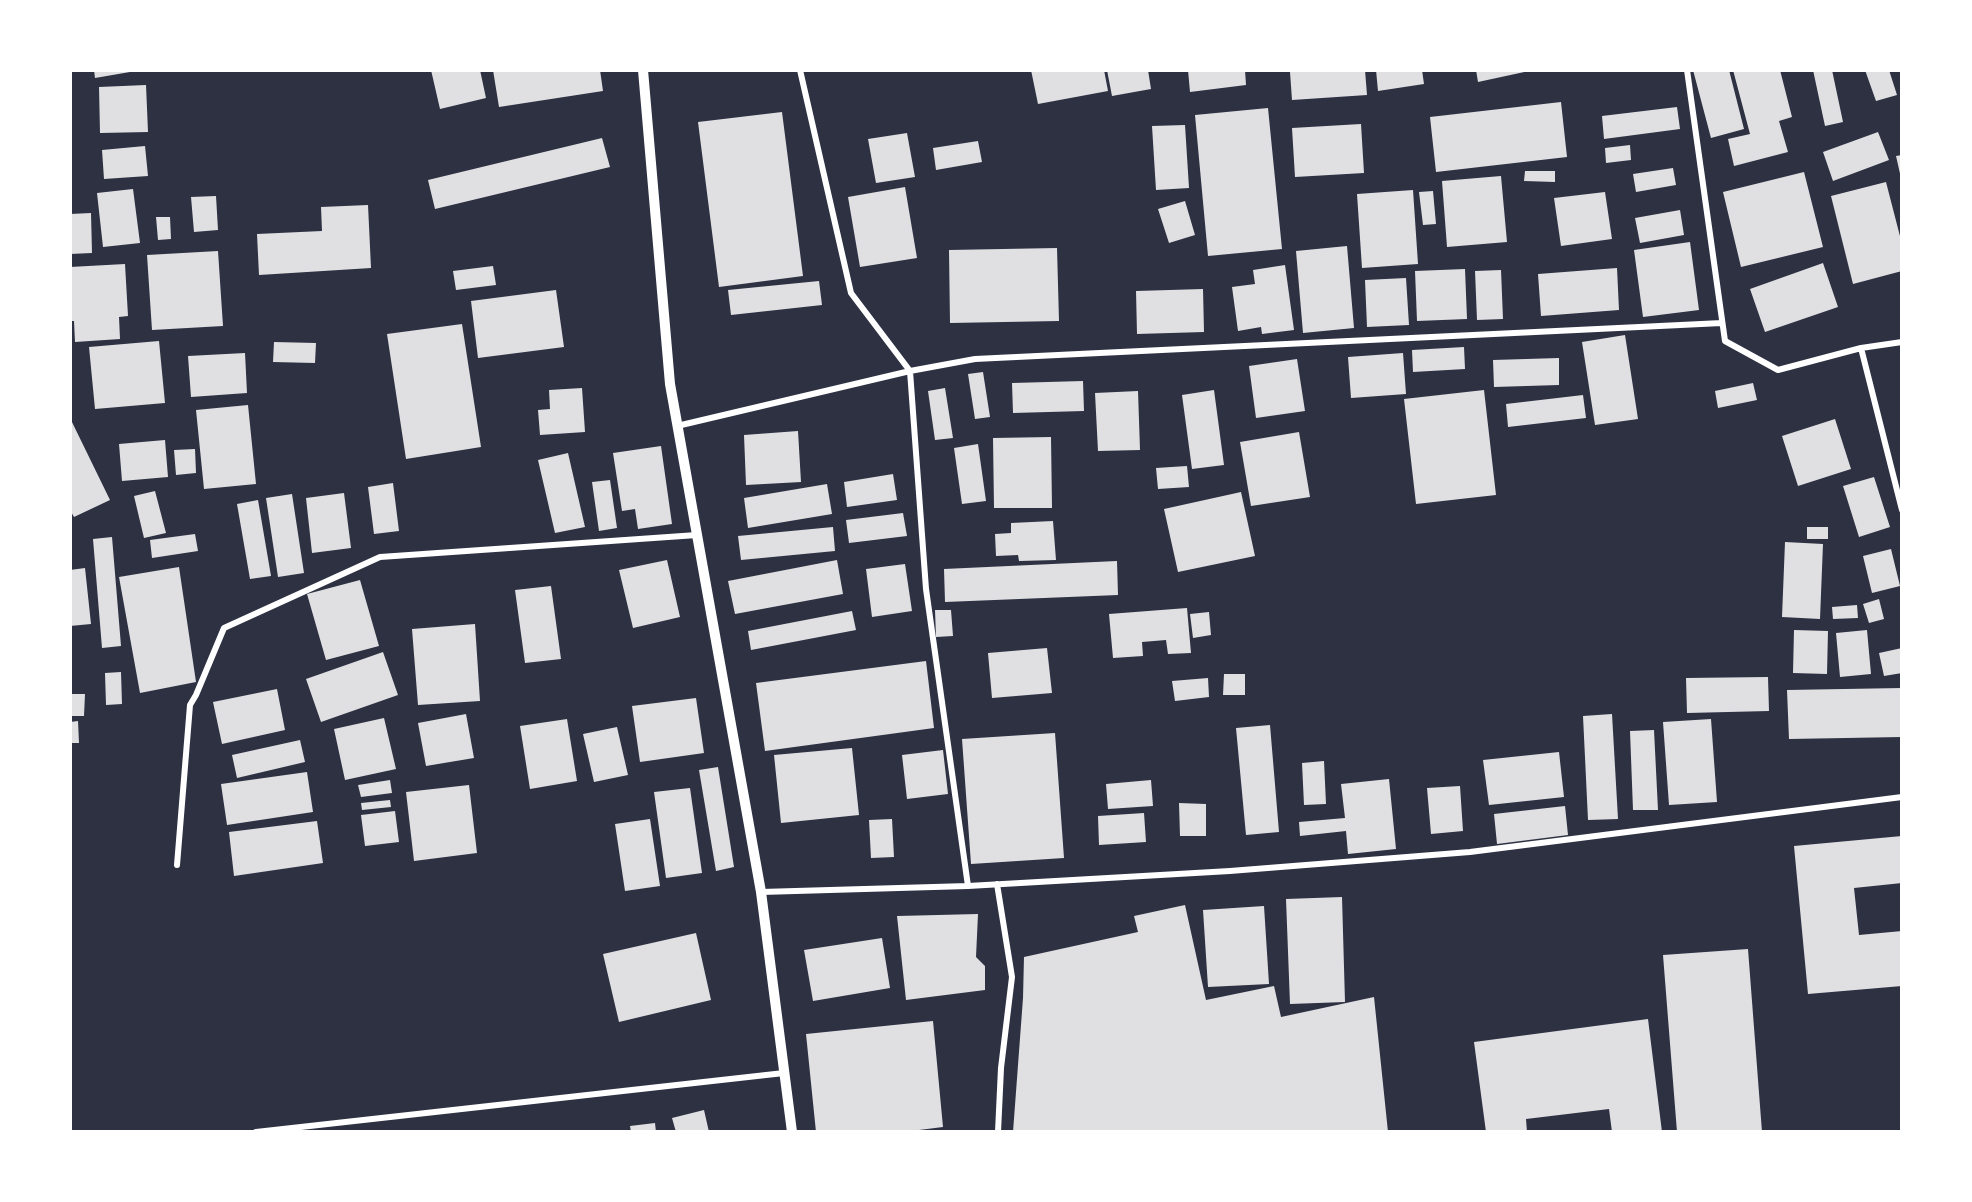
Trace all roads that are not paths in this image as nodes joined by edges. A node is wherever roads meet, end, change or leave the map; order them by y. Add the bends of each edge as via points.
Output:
1 (643, 70) edge
2 (801, 70) edge
3 (1688, 70) edge
4 (1722, 323) junction
5 (1902, 342) edge
6 (1861, 348) junction
7 (910, 371) junction
8 (677, 426) junction
9 (1902, 510) edge
10 (697, 535) junction
11 (1902, 797) edge
12 (177, 865) dead end
13 (997, 884) junction
14 (968, 886) junction
15 (762, 892) junction
16 (784, 1073) junction
17 (256, 1131) edge
18 (792, 1131) edge
19 (998, 1131) edge

1 - 8 street
2 - 7 street via 851,293
3 - 4 street
4 - 6 street via 1725,341 1778,370
4 - 7 street via 975,358
5 - 6 street
6 - 9 street
7 - 8 street
7 - 14 street via 926,589
8 - 10 street
10 - 12 street via 380,557 224,628 189,705
10 - 15 street
11 - 13 street via 1470,852
13 - 14 street
13 - 19 street via 1012,977
14 - 15 street
15 - 16 street
16 - 17 street
16 - 18 street

